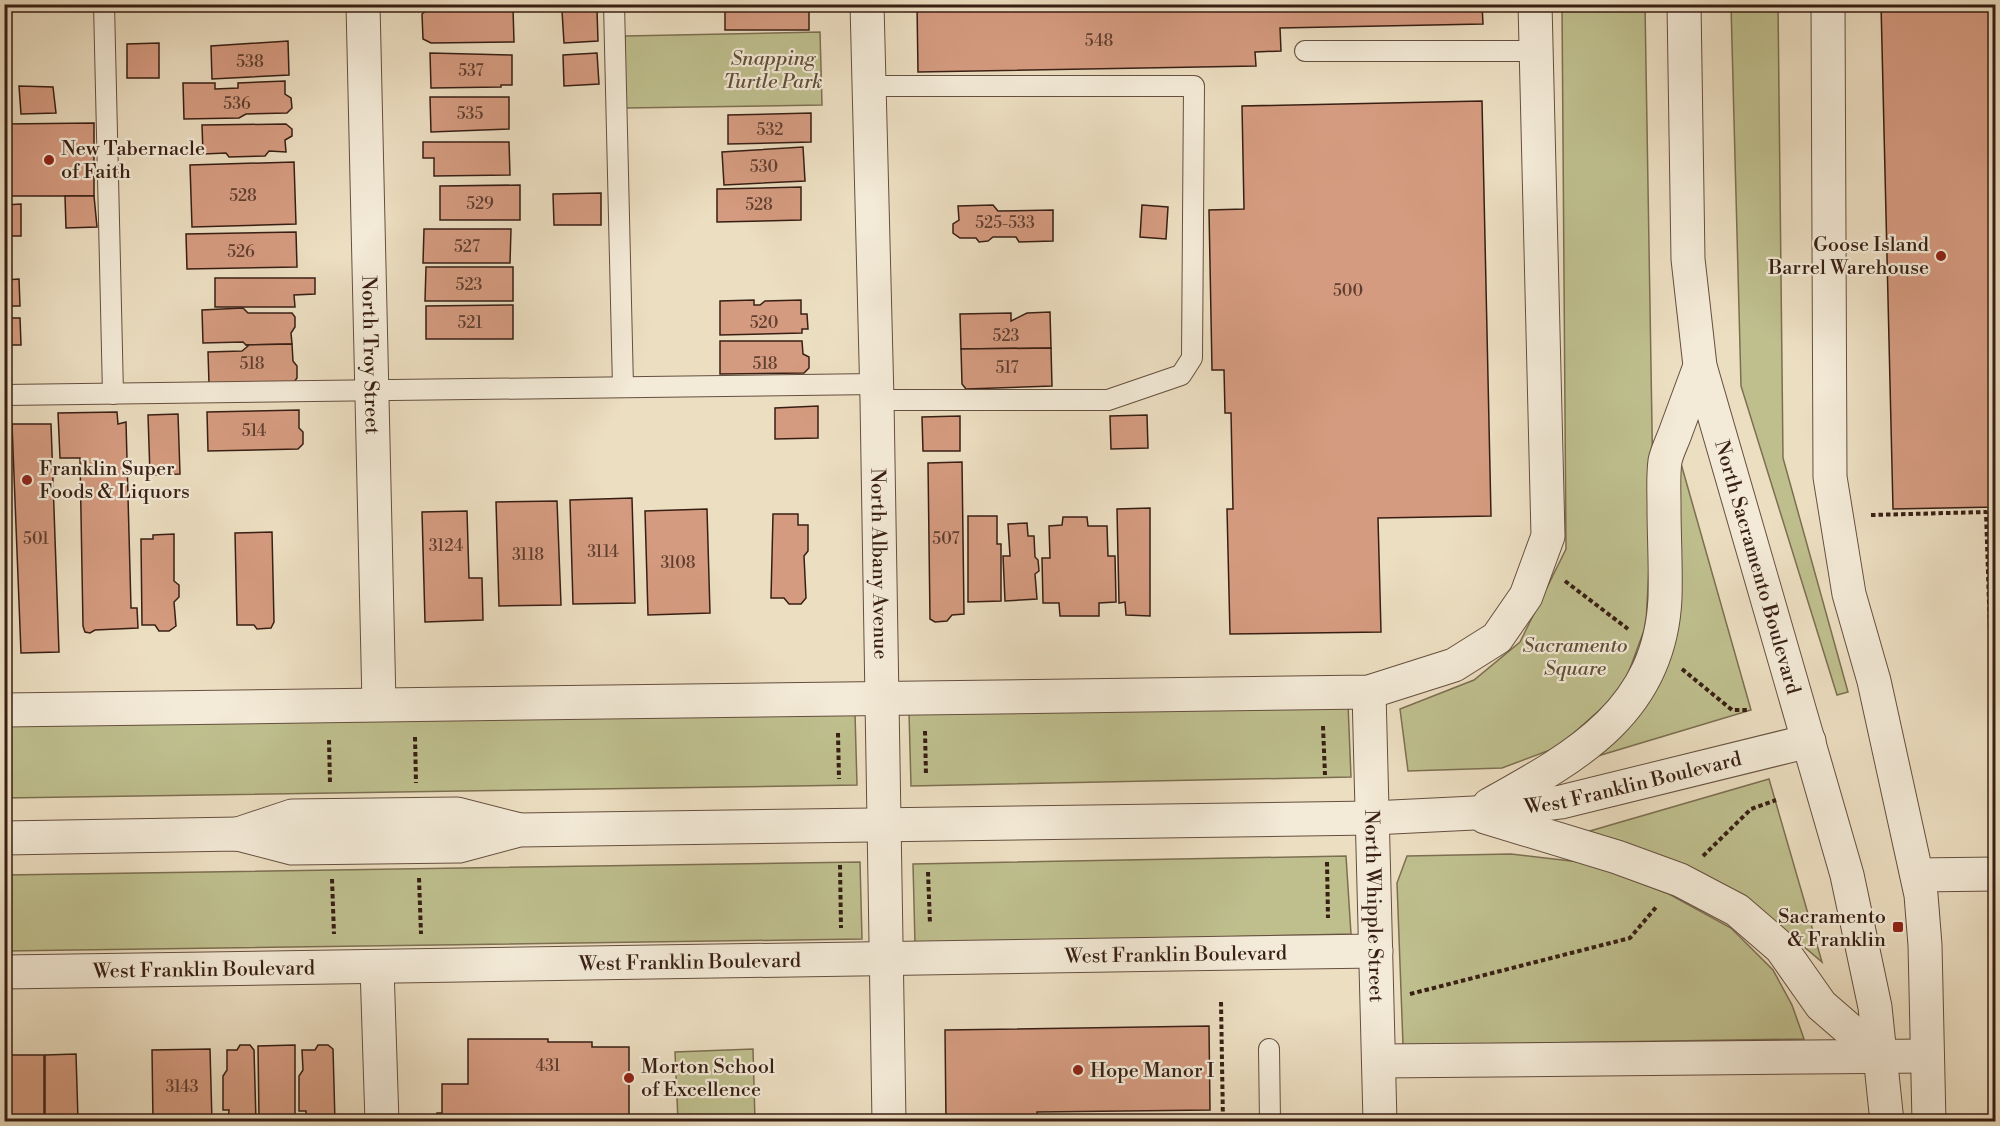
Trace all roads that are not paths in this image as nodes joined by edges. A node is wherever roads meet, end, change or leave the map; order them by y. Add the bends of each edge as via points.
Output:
1 (104, 4) edge
2 (363, 4) edge
3 (614, 4) edge
4 (867, 4) edge
5 (1536, 4) edge
6 (1684, 4) edge
7 (1828, 4) edge
8 (1305, 51) dead end
9 (1536, 51) junction
10 (870, 86) junction
11 (1700, 366) junction
12 (623, 387) junction
13 (371, 392) junction
14 (877, 392) junction
15 (113, 394) junction
16 (4, 395) edge
17 (1370, 692) junction
18 (883, 698) junction
19 (379, 704) junction
20 (4, 710) edge
21 (1809, 741) junction
22 (1474, 813) junction
23 (1372, 818) junction
24 (883, 826) junction
25 (4, 838) edge
26 (1995, 873) edge
27 (1917, 875) junction
28 (1376, 951) junction
29 (885, 959) junction
30 (377, 967) junction
31 (4, 972) edge
32 (1269, 1049) dead end
33 (1928, 1056) junction
34 (1881, 1057) junction
35 (1379, 1061) junction
36 (382, 1122) edge
37 (890, 1122) edge
38 (1270, 1122) edge
39 (1380, 1122) edge
40 (1887, 1122) edge
41 (1929, 1122) edge

1 - 15 lane
2 - 13 street, North Troy Street
3 - 12 lane
4 - 10 street, North Albany Avenue
5 - 9 street
6 - 11 street, North Sacramento Boulevard via 1688,259
7 - 27 street via 1830,477 1849,594 1874,681
8 - 9 lane
9 - 17 street via 1548,536 1526,596 1497,638 1454,665
10 - 14 street, North Albany Avenue
10 - 14 lane via 1194,86 1192,358 1180,375 1108,400
11 - 21 street, North Sacramento Boulevard
11 - 22 street via 1665,460 1665,598 1657,650 1649,671 1612,722 1582,750
12 - 13 lane
12 - 14 lane
13 - 15 lane
13 - 19 street, North Troy Street
14 - 18 street, North Albany Avenue
15 - 16 lane
17 - 18 street
17 - 23 street, North Whipple Street
18 - 19 street
18 - 24 street, North Albany Avenue
19 - 20 street
21 - 22 street, West Franklin Boulevard via 1561,802
21 - 34 street, North Sacramento Boulevard via 1847,875 1875,1007
22 - 23 street, West Franklin Boulevard
22 - 34 street via 1680,880 1737,910 1781,948 1821,1005
23 - 24 street, West Franklin Boulevard
23 - 28 street, North Whipple Street
24 - 25 street, West Franklin Boulevard via 519,830 457,814 292,816 238,834
24 - 29 street, North Albany Avenue
26 - 27 street
27 - 33 street via 1925,945
28 - 29 street, West Franklin Boulevard
28 - 35 street, North Whipple Street
29 - 30 street, West Franklin Boulevard
29 - 37 street, North Albany Avenue
30 - 31 street, West Franklin Boulevard
30 - 36 street
32 - 38 lane
33 - 34 street
33 - 41 street
34 - 35 street
34 - 40 street, North Sacramento Boulevard
35 - 39 street, North Whipple Street

